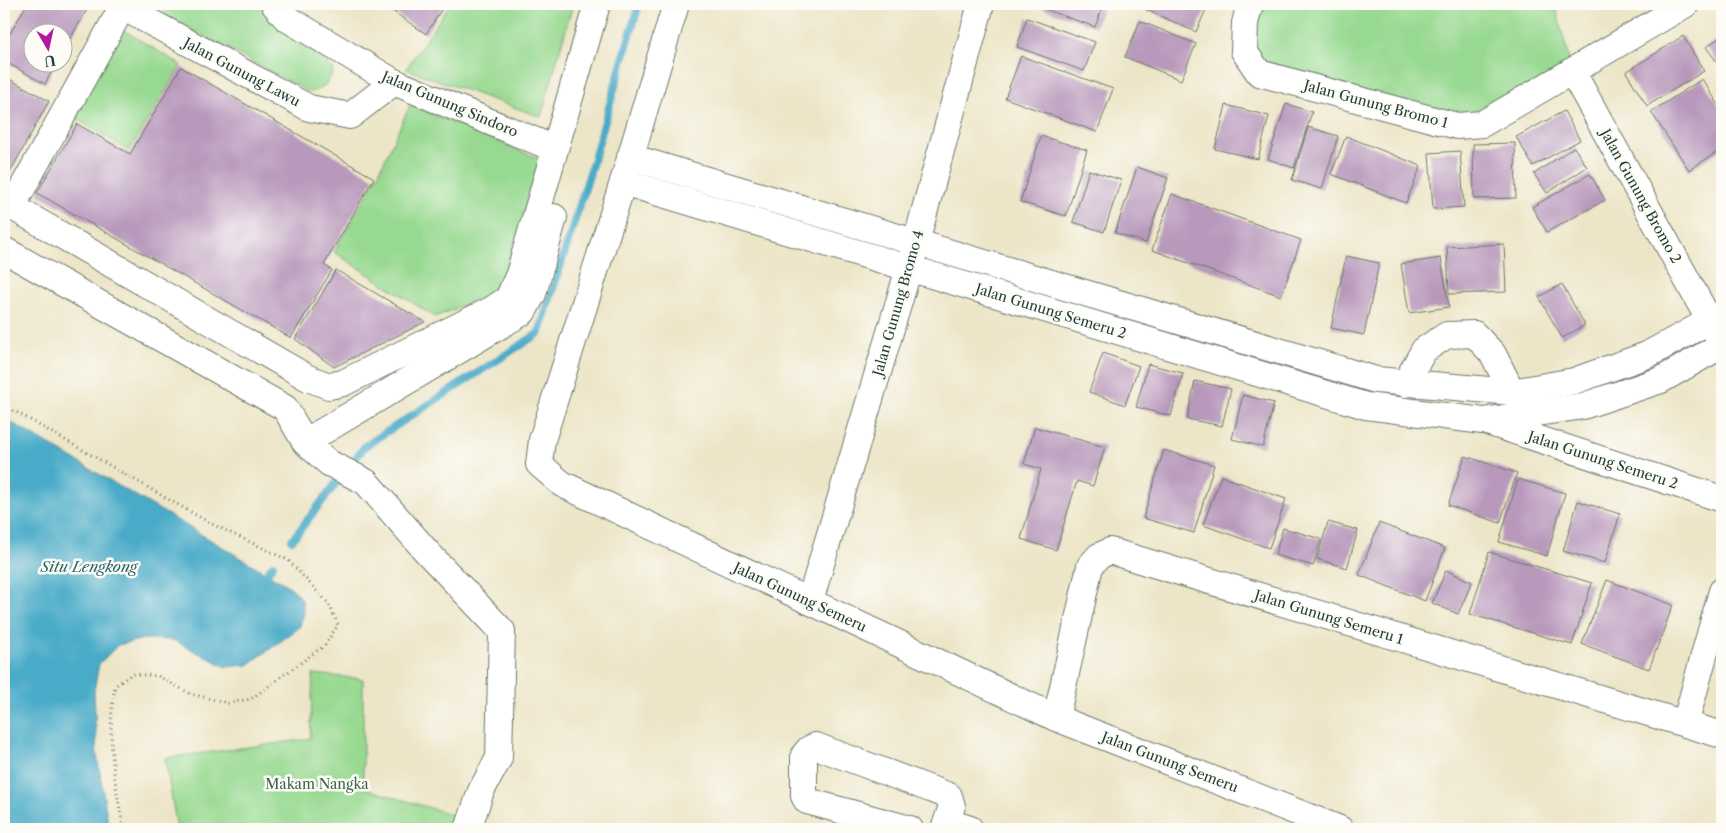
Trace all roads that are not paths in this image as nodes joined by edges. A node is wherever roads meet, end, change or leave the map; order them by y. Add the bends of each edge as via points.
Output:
1 (274, 4) edge
2 (596, 4) edge
3 (614, 4) edge
4 (676, 4) edge
5 (981, 4) edge
6 (1250, 4) edge
7 (1686, 4) edge
8 (121, 5) edge
9 (1572, 71) junction
10 (394, 82) junction
11 (555, 149) junction
12 (630, 157) junction
13 (623, 182) junction
14 (8, 204) edge
15 (915, 242) junction
16 (4, 250) edge
17 (909, 268) junction
18 (1716, 318) edge
19 (1722, 344) edge
20 (1405, 384) junction
21 (1438, 387) junction
22 (1512, 392) junction
23 (1483, 421) junction
24 (305, 442) junction
25 (1722, 499) edge
26 (1722, 591) edge
27 (810, 601) junction
28 (1056, 718) junction
29 (1684, 724) junction
30 (1722, 735) edge
31 (954, 827) edge
32 (468, 829) edge
33 (910, 829) edge
34 (1340, 829) edge

1 - 10 street, Jalan Gunung Sindoro via 286,18
2 - 11 street
3 - 24 street via 533,294 523,312
4 - 12 street
5 - 15 street, Jalan Gunung Bromo 4
6 - 9 street, Jalan Gunung Bromo 1 via 1245,23 1244,51 1259,73 1458,126 1482,124
7 - 9 street, Jalan Gunung Bromo 1
8 - 10 street, Jalan Gunung Lawu via 309,108 350,116
8 - 14 street
9 - 18 street, Jalan Gunung Bromo 2
10 - 11 street, Jalan Gunung Sindoro
11 - 14 street via 519,274 508,299 352,379 330,386 308,378
12 - 13 street
12 - 15 street, Jalan Gunung Semeru 2
13 - 17 street, Jalan Gunung Semeru 2
13 - 27 street, Jalan Gunung Semeru via 542,440 540,464 562,484
15 - 17 street, Jalan Gunung Bromo 4
15 - 20 street, Jalan Gunung Semeru 2 via 1376,380
16 - 24 street via 284,408
17 - 23 street, Jalan Gunung Semeru 2 via 1366,406
17 - 27 street, Jalan Gunung Bromo 4
18 - 19 street, Jalan Gunung Semeru 2
18 - 22 street, Jalan Gunung Semeru 2 via 1647,355 1574,381
19 - 23 street, Jalan Gunung Semeru 2 via 1661,380 1583,406
20 - 21 street, Jalan Gunung Semeru 2
20 - 22 street via 1424,350 1447,335 1474,334 1494,354
21 - 22 street, Jalan Gunung Semeru 2
21 - 23 street, Jalan Gunung Semeru 2
23 - 25 street, Jalan Gunung Semeru 2
24 - 32 street via 329,463 366,482 502,631 499,758 481,790
26 - 29 street
27 - 28 street, Jalan Gunung Semeru
28 - 29 street, Jalan Gunung Semeru 1 via 1090,566 1099,556 1110,551
28 - 34 street, Jalan Gunung Semeru
29 - 30 street, Jalan Gunung Semeru 1
31 - 33 street via 949,796 816,746 808,749 804,755 804,796 807,801

